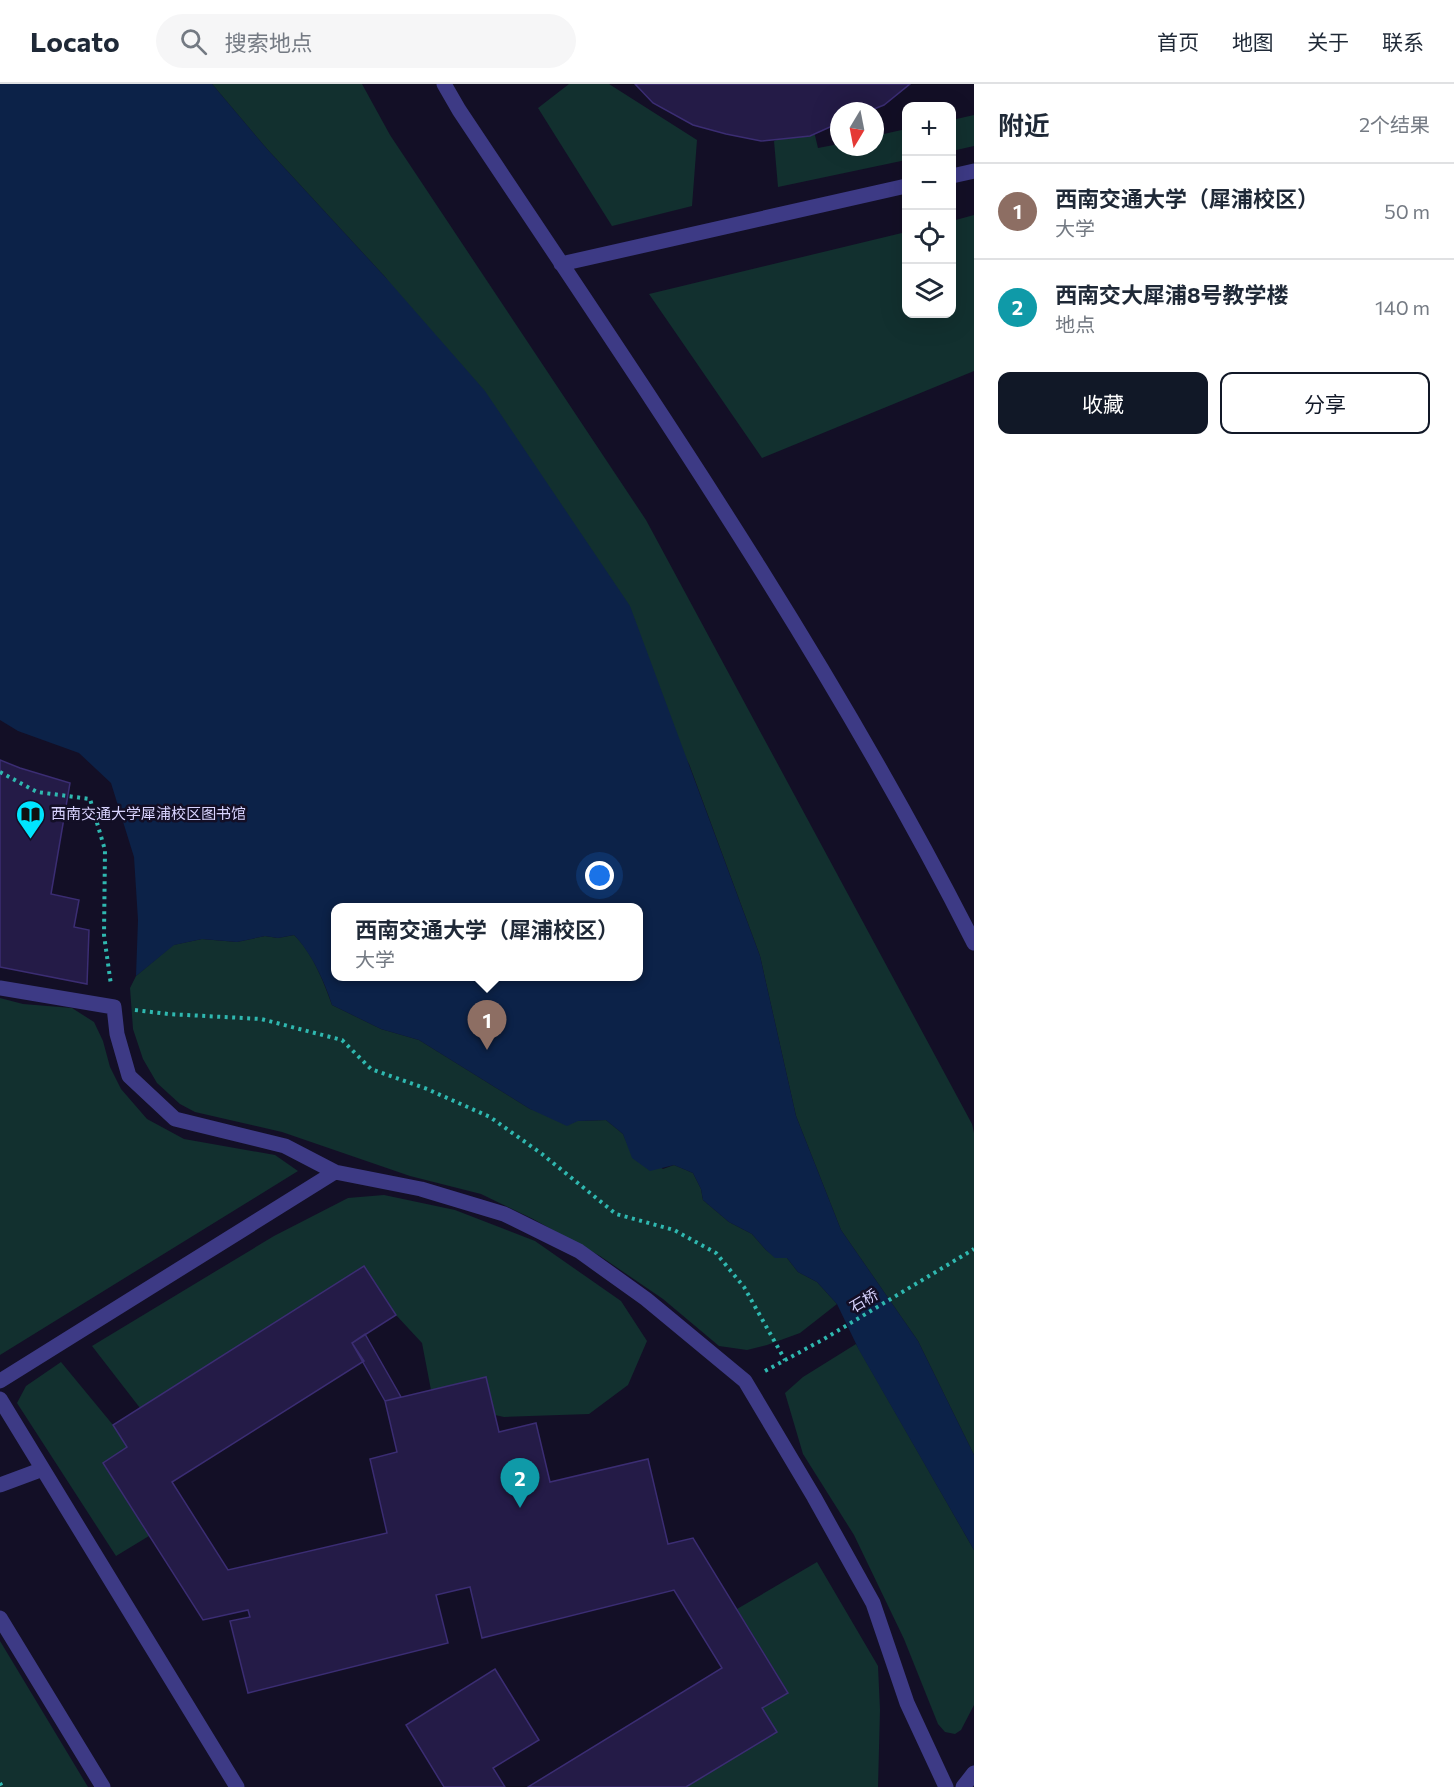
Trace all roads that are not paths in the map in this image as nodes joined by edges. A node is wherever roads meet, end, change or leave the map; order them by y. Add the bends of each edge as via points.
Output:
1 (444, 84) edge
2 (974, 171) edge
3 (956, 175) edge
4 (902, 187) edge
5 (561, 264) junction
6 (974, 943) edge
7 (0, 988) edge
8 (335, 1172) junction
9 (0, 1381) edge
10 (0, 1399) edge
11 (43, 1469) junction
12 (0, 1485) edge
13 (0, 1618) edge
14 (974, 1773) edge
15 (104, 1787) edge
16 (237, 1787) edge
17 (946, 1787) edge
18 (963, 1787) edge

1 - 5 street
2 - 3 street
4 - 5 street
5 - 6 street via 777,593 872,753
7 - 8 street via 114,1007 129,1076 175,1119 285,1146
8 - 9 street
8 - 17 street via 421,1189 504,1214 579,1251 646,1299 745,1381 873,1603 907,1703
10 - 11 street
11 - 12 street
11 - 16 street
13 - 15 street
14 - 18 street

